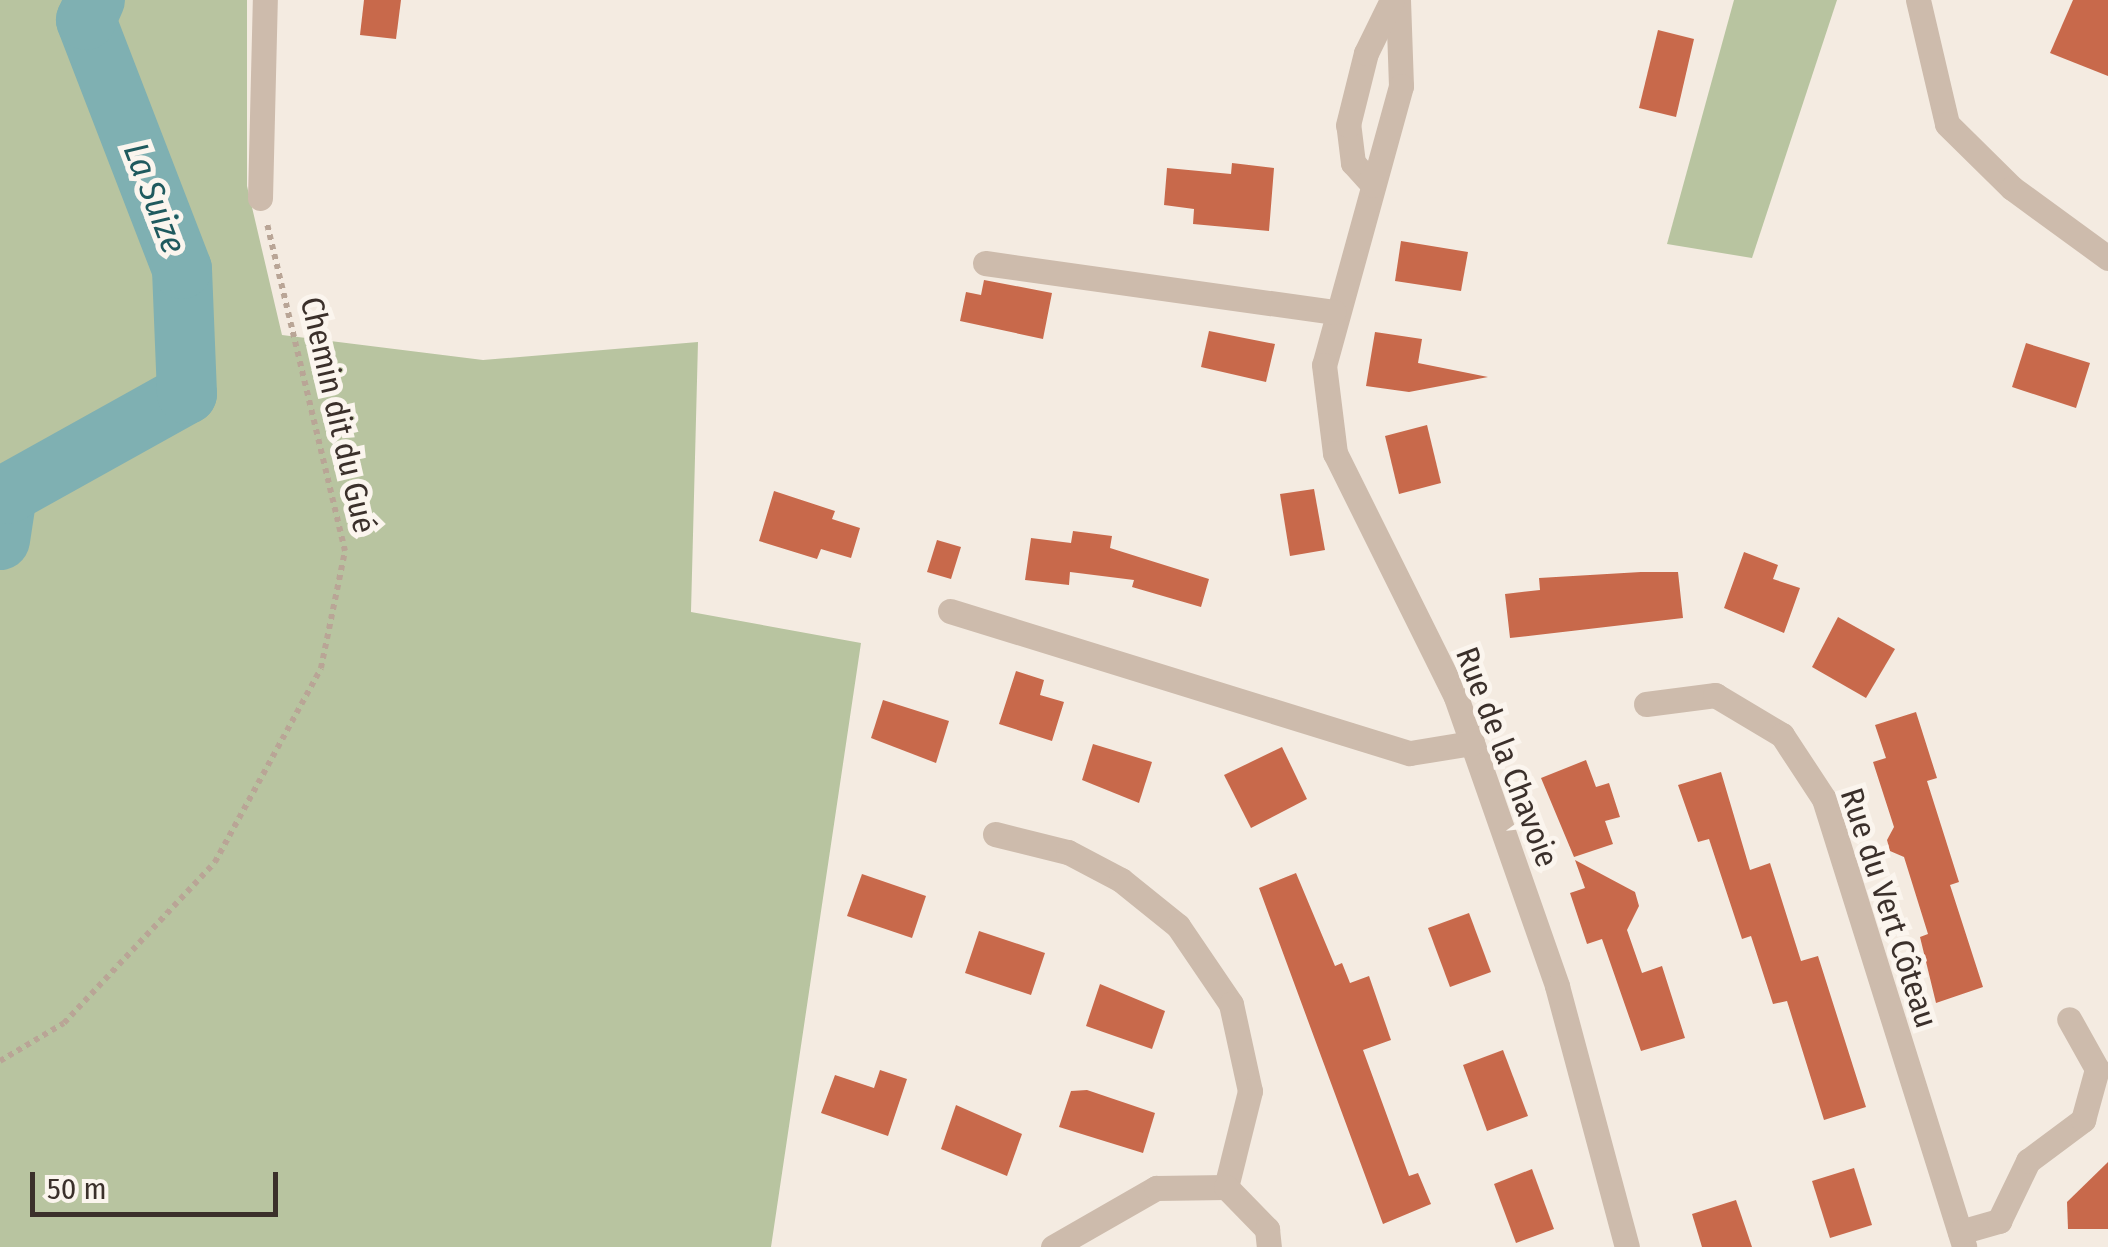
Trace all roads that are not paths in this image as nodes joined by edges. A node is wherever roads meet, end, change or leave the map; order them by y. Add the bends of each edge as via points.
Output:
1 (266, 0) edge
2 (1395, 0) edge
3 (1918, 0) edge
4 (1373, 184) junction
5 (260, 198) road end
6 (2108, 258) edge
7 (985, 263) dead end
8 (1334, 312) junction
9 (950, 611) dead end
10 (1646, 704) dead end
11 (1472, 743) junction
12 (995, 834) dead end
13 (2069, 1019) dead end
14 (1226, 1187) junction
15 (1962, 1240) edge
16 (1053, 1247) edge
17 (1269, 1247) edge
18 (1627, 1247) edge

1 - 5 street
2 - 4 street, Rue de la Chavoie via 1401,86
2 - 4 street, Rue de la Chavoie via 1366,52 1348,125 1353,164
3 - 6 street via 1947,124 2012,188
4 - 8 street, Rue de la Chavoie
7 - 8 street
8 - 11 street, Rue de la Chavoie via 1324,365 1334,453
9 - 11 street via 1410,753
10 - 15 street, Rue du Vert Côteau via 1714,695 1782,735 1824,799
11 - 18 street, Rue de la Chavoie via 1557,986
12 - 14 street via 1068,852 1121,880 1178,926 1231,1004 1250,1091
13 - 15 street via 2097,1069 2083,1120 2028,1161 1999,1221
14 - 16 street via 1156,1188
14 - 17 street via 1267,1229

